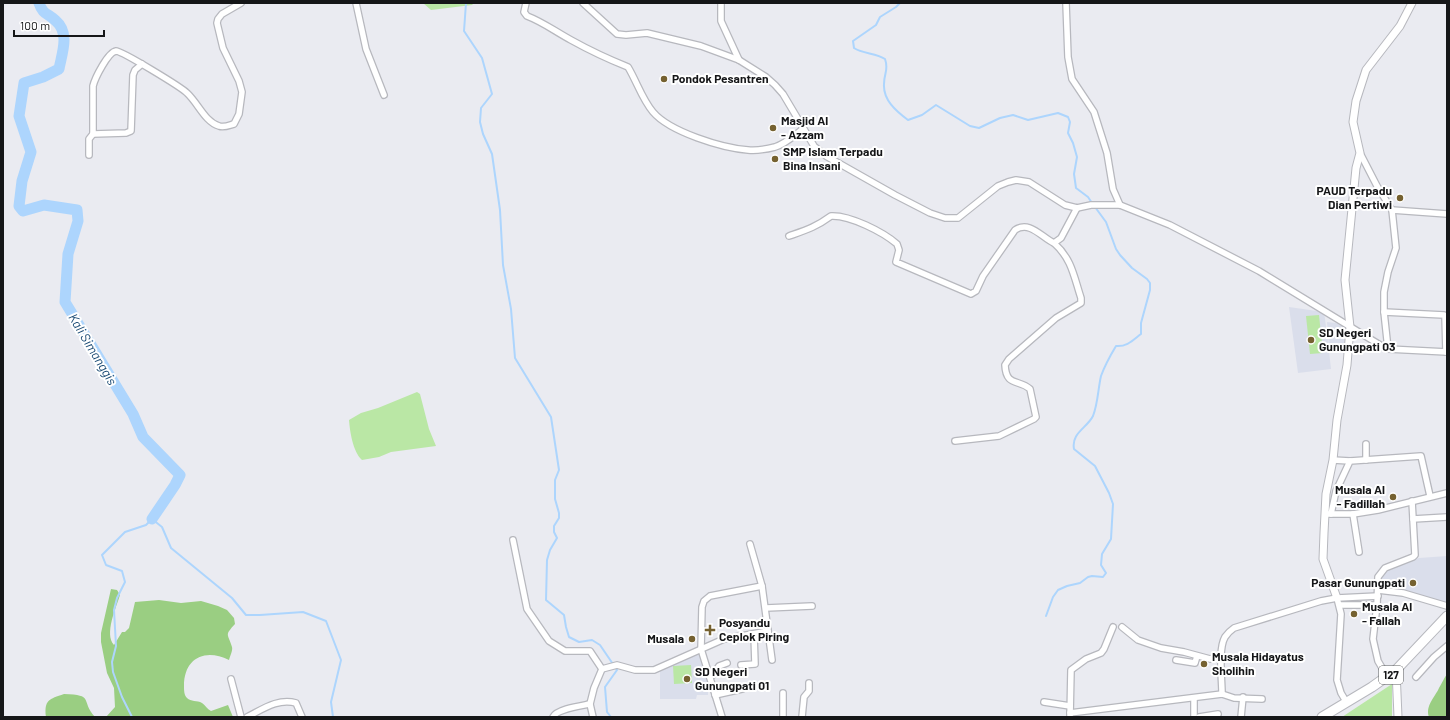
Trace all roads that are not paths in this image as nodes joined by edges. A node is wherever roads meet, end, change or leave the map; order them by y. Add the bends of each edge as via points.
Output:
1 (241, 3) edge
2 (356, 3) edge
3 (526, 3) edge
4 (583, 3) edge
5 (721, 3) edge
6 (1066, 3) edge
7 (1412, 3) edge
8 (739, 60) junction
9 (142, 64) junction
10 (384, 96) dead end
11 (804, 129) junction
12 (93, 134) junction
13 (1360, 153) junction
14 (89, 155) dead end
15 (1120, 205) junction
16 (1077, 208) junction
17 (1392, 210) junction
18 (1447, 214) edge
19 (789, 236) dead end
20 (1054, 243) junction
21 (1384, 312) junction
22 (1350, 327) junction
23 (1388, 349) junction
24 (1446, 352) edge
25 (955, 441) dead end
26 (1366, 444) dead end
27 (1333, 460) junction
28 (1366, 460) junction
29 (1350, 461) junction
30 (1447, 493) edge
31 (1430, 496) junction
32 (1412, 501) junction
33 (1328, 514) junction
34 (1353, 514) junction
35 (1447, 517) edge
36 (1413, 519) junction
37 (513, 540) dead end
38 (750, 544) dead end
39 (1359, 552) dead end
40 (762, 586) junction
41 (1378, 590) junction
42 (1378, 596) junction
43 (1339, 602) junction
44 (1377, 605) junction
45 (812, 606) dead end
46 (1447, 606) edge
47 (766, 608) junction
48 (1447, 616) edge
49 (1112, 627) dead end
50 (1122, 627) dead end
51 (768, 631) junction
52 (754, 634) junction
53 (1447, 646) edge
54 (701, 649) junction
55 (1197, 656) junction
56 (1221, 656) junction
57 (772, 660) dead end
58 (1176, 660) dead end
59 (727, 664) dead end
60 (741, 666) dead end
61 (602, 670) junction
62 (1396, 670) junction
63 (710, 677) junction
64 (1416, 677) dead end
65 (1388, 678) junction
66 (231, 679) dead end
67 (810, 683) dead end
68 (742, 690) dead end
69 (783, 693) dead end
70 (1222, 694) junction
71 (715, 695) junction
72 (1243, 697) junction
73 (1194, 698) junction
74 (1262, 699) dead end
75 (1044, 702) dead end
76 (1346, 703) junction
77 (590, 704) junction
78 (1070, 706) junction
79 (1218, 714) dead end
80 (1070, 715) edge
81 (241, 717) edge
82 (247, 717) edge
83 (302, 717) edge
84 (552, 717) edge
85 (593, 717) edge
86 (722, 717) edge
87 (783, 717) edge
88 (802, 717) edge
89 (1194, 717) edge
90 (1199, 717) edge
91 (1241, 717) edge
92 (1322, 717) edge
93 (1398, 717) edge

1 - 9 street via 222,14 217,23 223,48 242,92 239,114 234,124 222,127 208,120 179,86
2 - 10 street via 366,49
3 - 11 street via 524,12 527,16 601,56 628,67 642,96 654,112 675,128 721,145 748,150 777,146
4 - 8 street via 617,34 646,32 694,44
5 - 8 street via 721,21
6 - 15 street via 1068,57 1072,79 1094,112 1107,153 1113,189
7 - 13 street via 1400,26 1366,70 1356,101 1353,122
8 - 11 street via 775,85
9 - 12 street via 133,75 131,131
9 - 12 street via 119,51 113,52 109,57 93,86
11 - 16 street via 814,146 826,156 895,195 944,218 958,218 998,186 1016,180 1029,182 1065,205
12 - 14 street via 89,139
13 - 17 street
13 - 22 street via 1356,168 1345,280
15 - 16 street via 1098,204
15 - 22 street via 1170,225 1252,267
16 - 20 street via 1062,238
17 - 18 street
17 - 21 street via 1396,248 1384,292
19 - 20 street via 813,228 831,216 850,218 897,244 899,250 896,262 971,294 976,291 993,260 1018,228 1034,229
20 - 25 street via 1070,264 1081,303 1056,318 1005,365 1010,381 1030,389 1036,417 999,436
21 - 23 street
21 - 24 street via 1444,315
22 - 23 street
22 - 27 street
23 - 24 street
26 - 28 street
27 - 29 street
27 - 33 street via 1326,494
28 - 29 street
28 - 31 street via 1421,456
29 - 33 street
30 - 31 street
31 - 32 street
32 - 34 street
32 - 36 street
33 - 34 street
33 - 43 street via 1323,559
34 - 39 street
35 - 36 street
36 - 41 street via 1415,555 1385,568 1379,575
37 - 61 street via 527,609 549,641 565,651 590,651
38 - 40 street
40 - 47 street
40 - 54 street via 707,597 702,607
41 - 42 street
41 - 46 street via 1403,593
42 - 43 street
42 - 44 street
43 - 44 street
43 - 56 street via 1321,602 1234,628 1223,642
43 - 76 street via 1337,680
44 - 65 street via 1373,640 1378,661
45 - 47 street
47 - 51 street
48 - 62 main road, 127
49 - 78 street via 1104,649 1071,670
50 - 55 street via 1138,640 1148,644
51 - 52 street
51 - 57 street
52 - 54 street via 724,640
52 - 60 street via 755,664
53 - 64 street
54 - 61 street via 654,670 635,670 614,665
54 - 63 street
55 - 56 street via 1210,659
55 - 58 street via 1195,663
56 - 70 street
59 - 63 street via 718,666 714,675
61 - 77 street
62 - 65 main road, 127
62 - 93 street
63 - 71 street
65 - 76 main road, 127
66 - 81 street
67 - 88 street via 809,691 804,697
68 - 71 street
69 - 87 street
70 - 72 street via 1234,698
70 - 73 street
71 - 86 street
72 - 74 street
72 - 91 street
73 - 80 street
73 - 89 street
75 - 78 street
76 - 92 main road, 127
77 - 84 street via 561,711
77 - 85 street
78 - 80 street
79 - 90 street
82 - 83 street via 280,701 296,703

